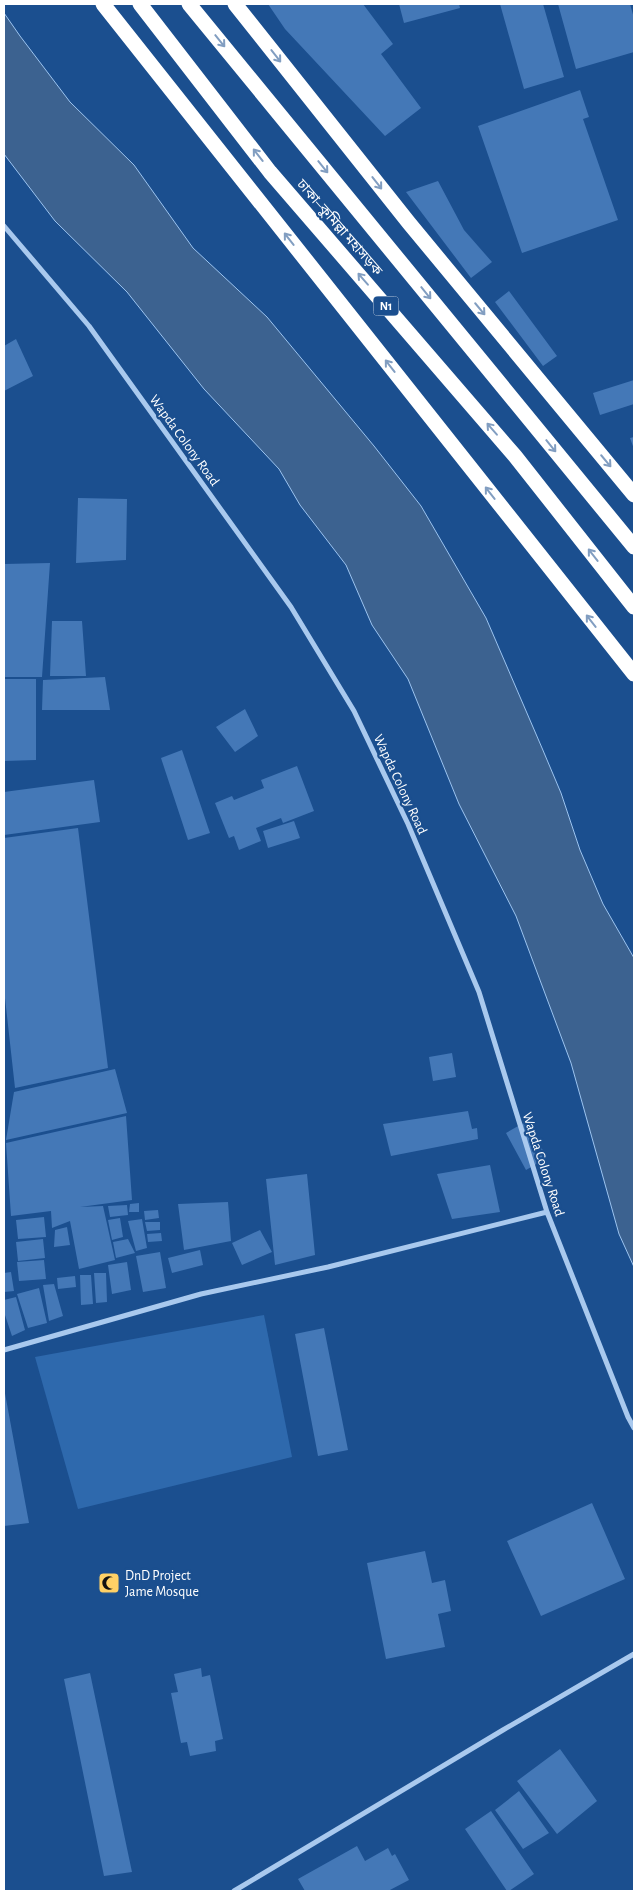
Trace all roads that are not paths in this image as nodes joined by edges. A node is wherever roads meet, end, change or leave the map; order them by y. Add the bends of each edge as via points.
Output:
1 (102, 4) edge
2 (140, 4) edge
3 (189, 4) edge
4 (235, 4) edge
5 (4, 226) edge
6 (634, 495) edge
7 (634, 547) edge
8 (634, 608) edge
9 (622, 659) junction
10 (634, 674) edge
11 (634, 680) edge
12 (547, 1212) junction
13 (4, 1350) edge
14 (634, 1428) edge
15 (634, 1654) edge
16 (234, 1891) edge

9 -> 1 highway
8 -> 2 highway, ঢাকা–কুমিল্লা মহাসড়ক / N1 via 515,456 270,172
3 -> 7 highway, ঢাকা–কুমিল্লা মহাসড়ক
4 -> 6 highway
5 - 12 street, Wapda Colony Road via 89,326 291,607 354,711 408,824 479,992
9 - 10 highway
9 - 11 highway
12 - 13 street via 328,1267 200,1294
12 - 14 street, Wapda Colony Road
15 - 16 street

